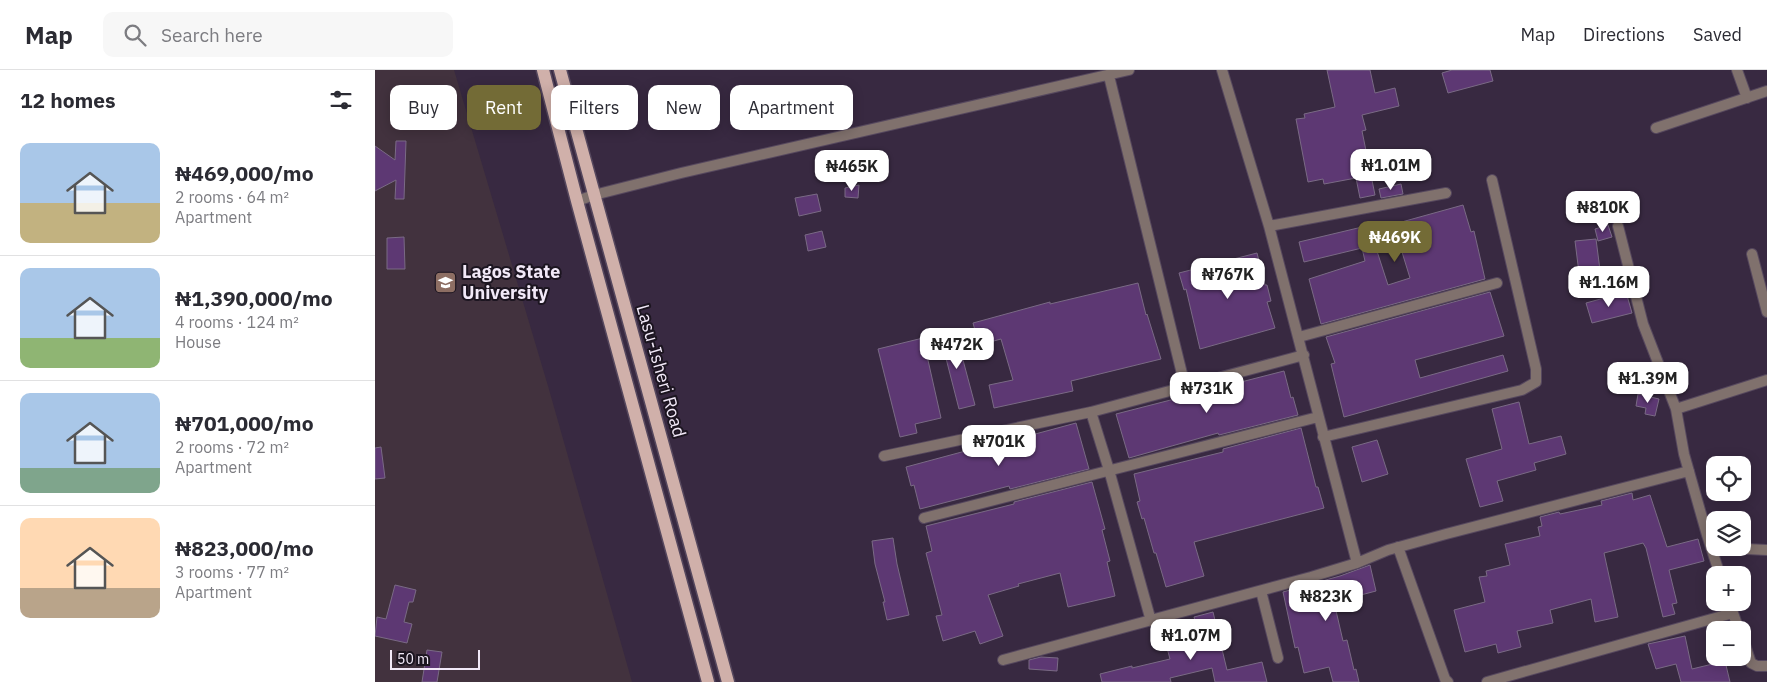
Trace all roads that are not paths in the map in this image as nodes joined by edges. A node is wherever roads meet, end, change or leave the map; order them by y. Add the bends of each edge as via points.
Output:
1 (543, 70) edge
2 (560, 70) edge
3 (1129, 70) edge
4 (1222, 70) edge
5 (1737, 70) edge
6 (1109, 76) junction
7 (1767, 91) edge
8 (1747, 98) junction
9 (1656, 128) dead end
10 (1492, 180) dead end
11 (1446, 193) dead end
12 (594, 195) junction
13 (577, 201) junction
14 (1269, 226) junction
15 (1618, 226) dead end
16 (1752, 254) dead end
17 (1497, 284) dead end
18 (1767, 312) edge
19 (1299, 337) junction
20 (1303, 355) junction
21 (1767, 380) edge
22 (1185, 386) junction
23 (1676, 409) junction
24 (1091, 412) junction
25 (1318, 416) junction
26 (1323, 437) junction
27 (884, 456) dead end
28 (1109, 470) junction
29 (1689, 471) junction
30 (924, 518) dead end
31 (1706, 524) edge
32 (1398, 547) junction
33 (1751, 549) edge
34 (1767, 550) edge
35 (1357, 563) junction
36 (1261, 591) junction
37 (1733, 613) joint
38 (1151, 620) junction
39 (1736, 621) edge
40 (1278, 658) dead end
41 (1003, 660) dead end
42 (1751, 663) edge
43 (1767, 666) edge
44 (707, 682) edge
45 (728, 682) edge
46 (1448, 682) edge
47 (1487, 682) edge

1 - 13 main road, Lasu-Isheri Road
2 - 12 main road, Lasu-Isheri Road
3 - 6 street
4 - 14 street
5 - 8 street
6 - 12 street
6 - 22 street
7 - 8 street
8 - 9 street
10 - 26 street via 1536,369 1536,382 1522,390
11 - 14 street
12 - 13 street
12 - 45 main road, Lasu-Isheri Road
13 - 44 main road, Lasu-Isheri Road
14 - 19 street
15 - 23 street via 1643,324
16 - 18 street
17 - 19 street
19 - 20 street
20 - 22 street
20 - 25 street
21 - 23 street
22 - 24 street
23 - 29 street
24 - 27 street
24 - 28 street
25 - 26 street
25 - 28 street
26 - 35 street
28 - 30 street
28 - 38 street
29 - 31 street
29 - 32 street
32 - 35 street
32 - 46 street
33 - 34 street
35 - 36 street
36 - 38 street
36 - 40 street
37 - 39 street
37 - 47 street
38 - 41 street
42 - 43 street

